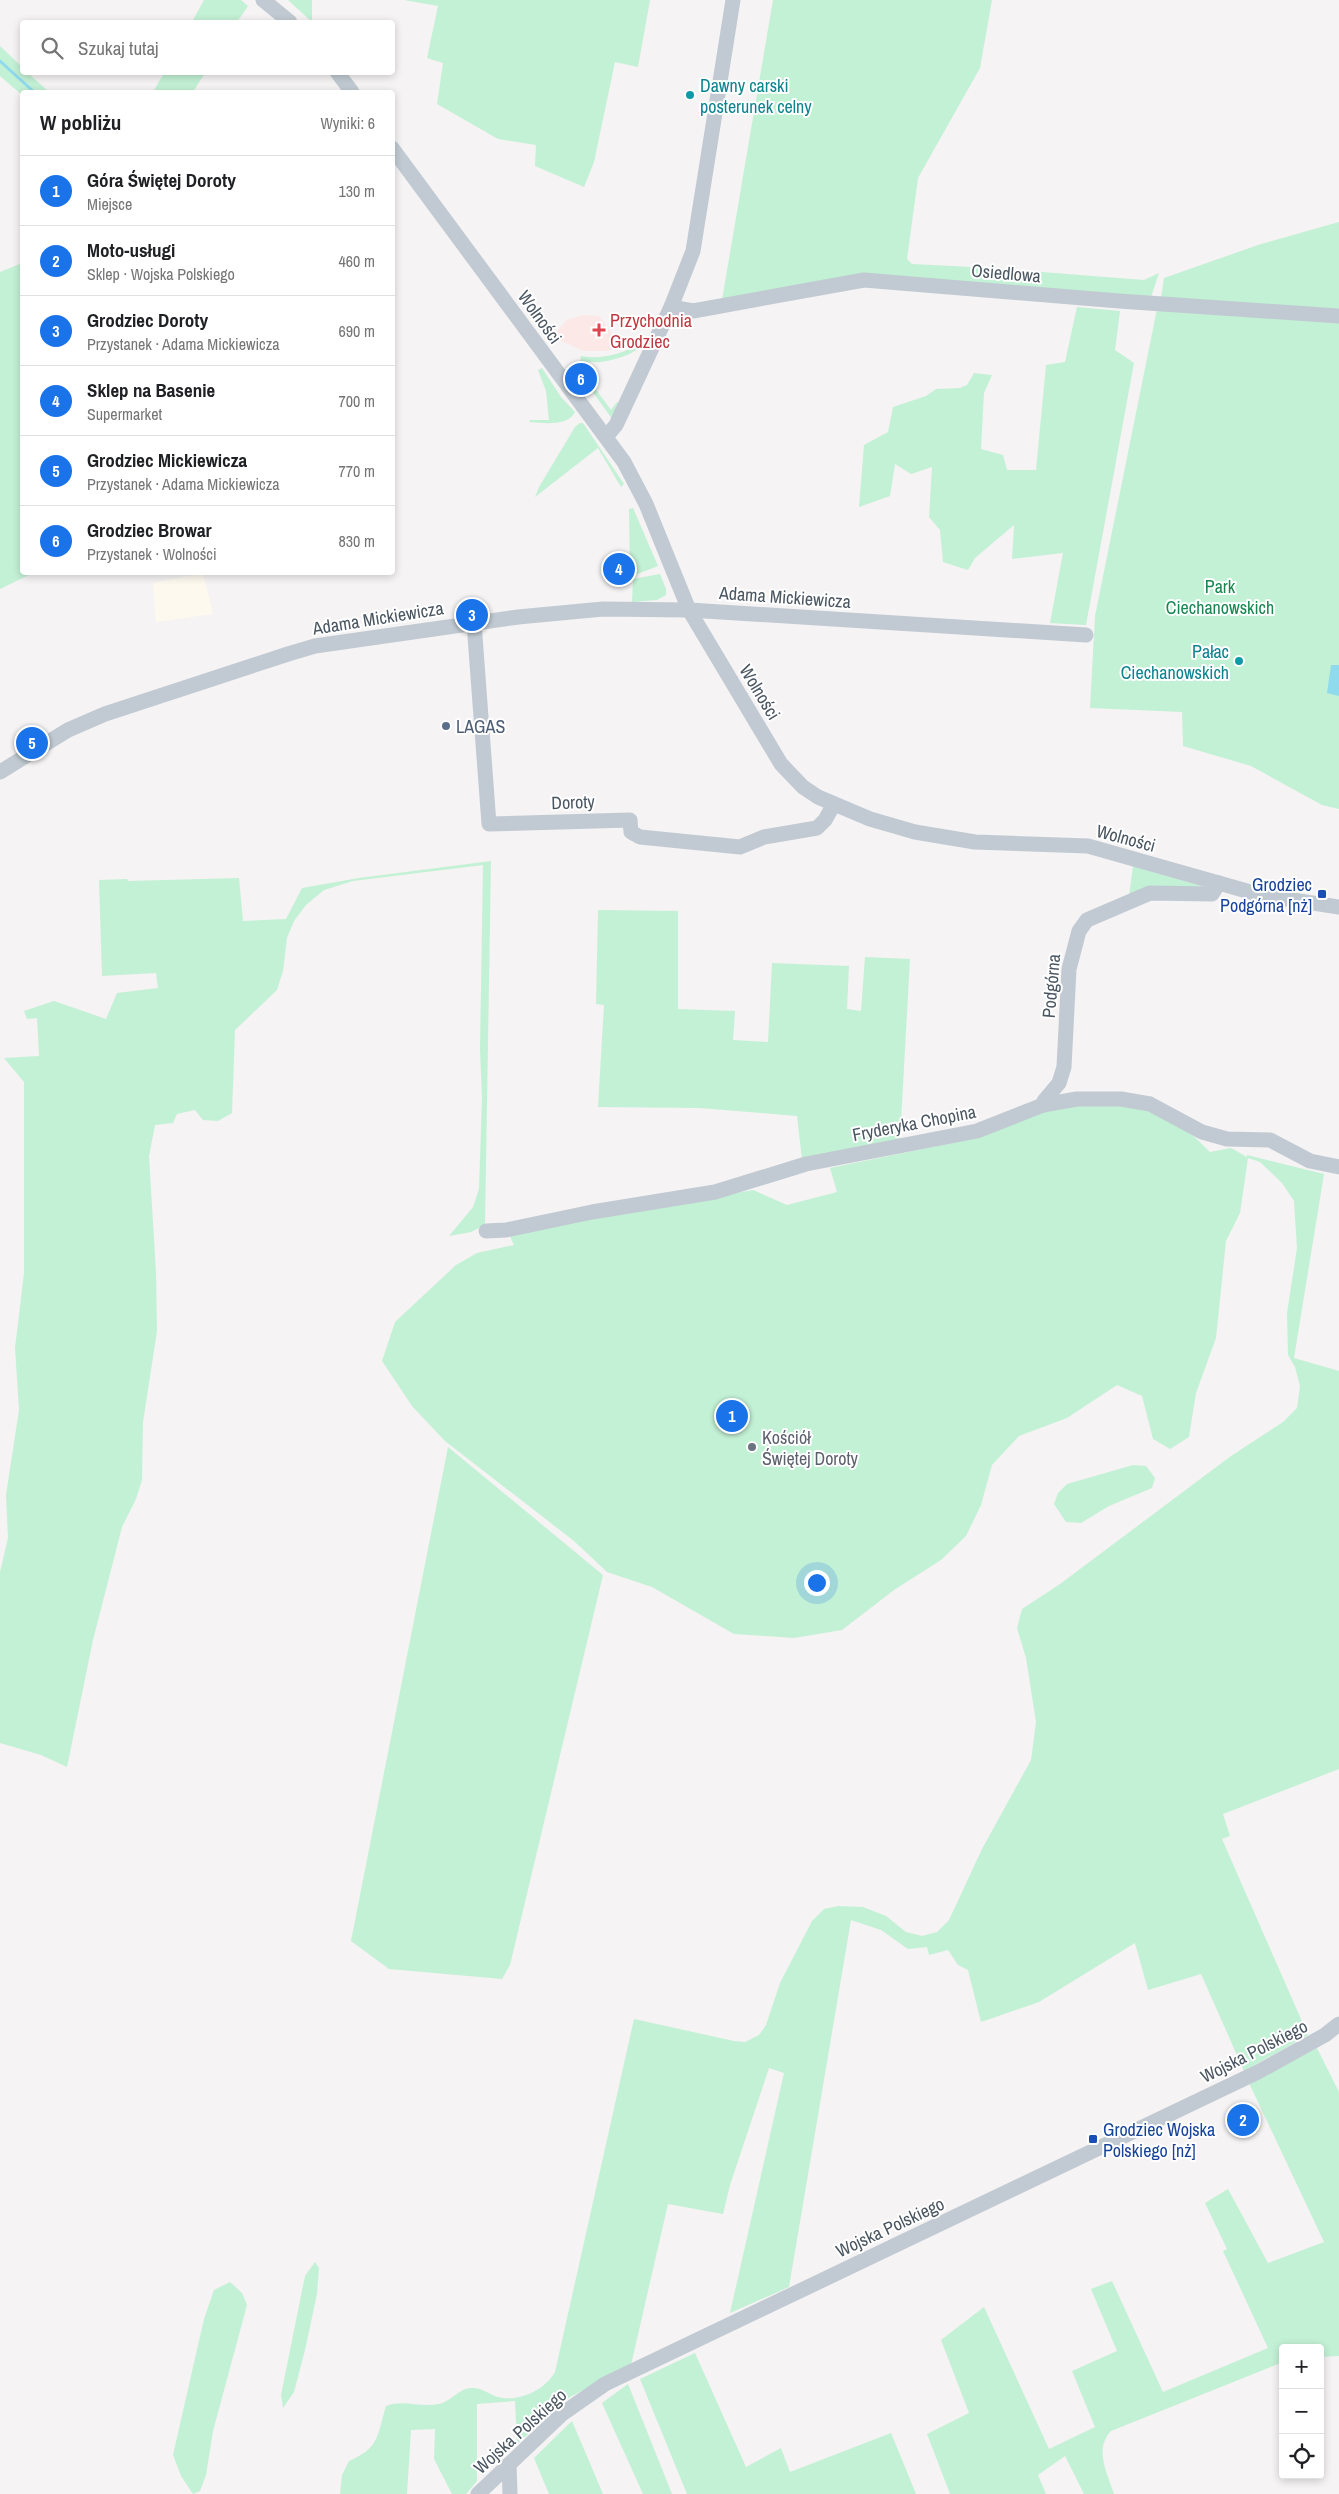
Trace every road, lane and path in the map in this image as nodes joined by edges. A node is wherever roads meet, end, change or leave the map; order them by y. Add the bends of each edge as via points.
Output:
1 (263, 0) edge
2 (732, 0) edge
3 (288, 20) edge
4 (340, 75) edge
5 (351, 90) edge
6 (395, 152) edge
7 (672, 307) junction
8 (1339, 316) edge
9 (606, 437) junction
10 (689, 610) junction
11 (474, 623) junction
12 (1086, 635) dead end
13 (0, 772) edge
14 (834, 804) junction
15 (1219, 883) junction
16 (1339, 907) edge
17 (1043, 1106) junction
18 (1339, 1167) edge
19 (486, 1231) dead end
20 (1339, 2024) edge
21 (509, 2464) junction
22 (478, 2494) edge
23 (510, 2494) edge

1 - 3 street
2 - 7 street via 693,252
4 - 5 street
6 - 9 street, Wolności
7 - 8 street, Osiedlowa via 693,311 864,280
7 - 9 street via 616,425
9 - 10 street, Wolności via 624,462 646,504
10 - 11 street, Adama Mickiewicza via 578,610
10 - 12 street, Adama Mickiewicza
10 - 14 street, Wolności via 781,764 803,787
11 - 13 street, Adama Mickiewicza via 315,646 247,666 68,730
11 - 14 street, Doroty via 489,824 630,820 631,832 640,837 740,848 764,837 817,828
14 - 15 street, Wolności via 915,832 975,842 1088,846
15 - 16 street, Wolności via 1273,897
15 - 17 street, Podgórna via 1212,894 1150,893 1087,920 1079,931 1069,969 1064,1067 1059,1083
17 - 18 street, Fryderyka Chopina via 1078,1099 1121,1099 1150,1104 1202,1132 1227,1139 1270,1140 1310,1161
17 - 19 street, Fryderyka Chopina via 977,1131 806,1164 715,1192
20 - 21 street, Wojska Polskiego via 1258,2072 605,2384 562,2414
21 - 22 street, Wojska Polskiego
21 - 23 street

